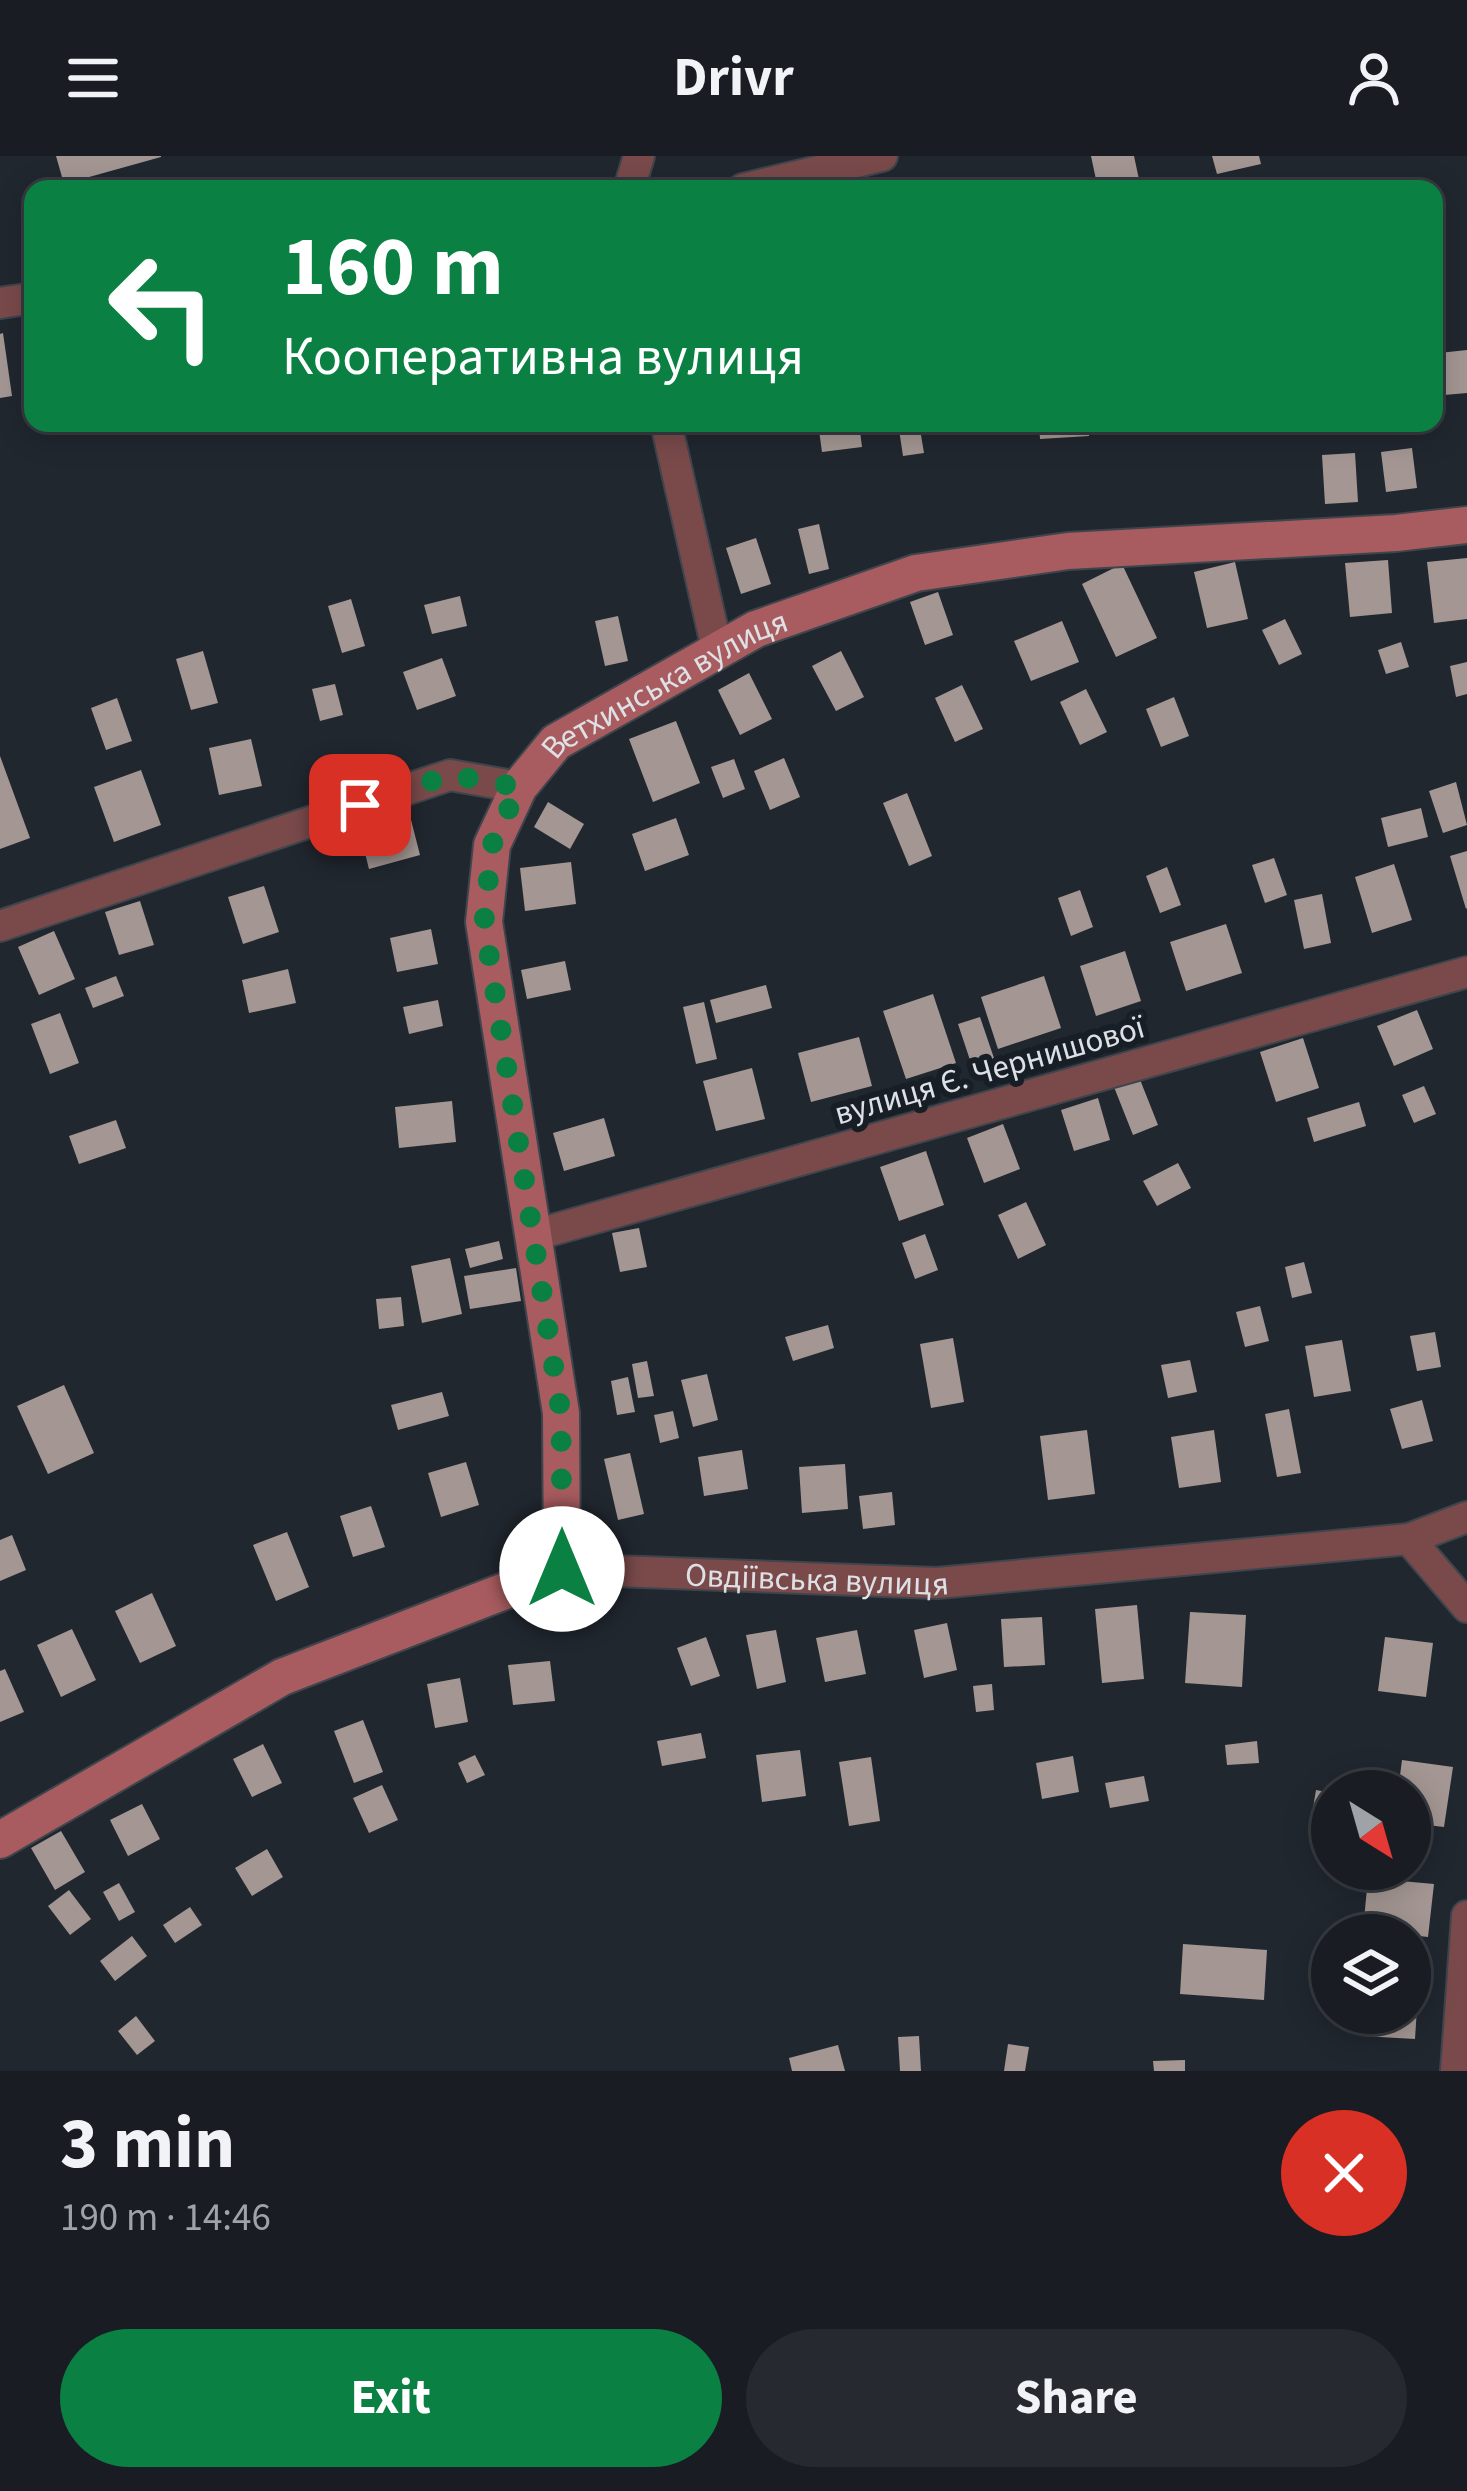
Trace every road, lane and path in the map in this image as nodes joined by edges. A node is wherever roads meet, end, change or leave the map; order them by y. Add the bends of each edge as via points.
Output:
1 (882, 156) edge
2 (781, 180) edge
3 (668, 432) edge
4 (1467, 525) edge
5 (717, 650) junction
6 (519, 787) junction
7 (0, 926) edge
8 (1467, 972) edge
9 (531, 1236) junction
10 (1467, 1517) edge
11 (1408, 1539) junction
12 (562, 1569) junction
13 (1467, 1607) edge
14 (0, 1840) edge
15 (1467, 1916) edge
16 (1456, 2071) edge

1 - 2 street
3 - 5 street
4 - 5 main road, Ветхинська вулиця via 1068,551 916,573 756,628
5 - 6 main road, Ветхинська вулиця via 556,742
6 - 7 street via 450,775
6 - 9 main road, Ветхинська вулиця via 492,845 484,922
8 - 9 street, вулиця Є. Чернишової
9 - 12 main road, Ветхинська вулиця via 561,1413
10 - 11 street, Овдіївська вулиця
11 - 12 street, Овдіївська вулиця via 937,1583
11 - 13 street
12 - 14 main road, Овдіївська вулиця via 283,1677
15 - 16 street

